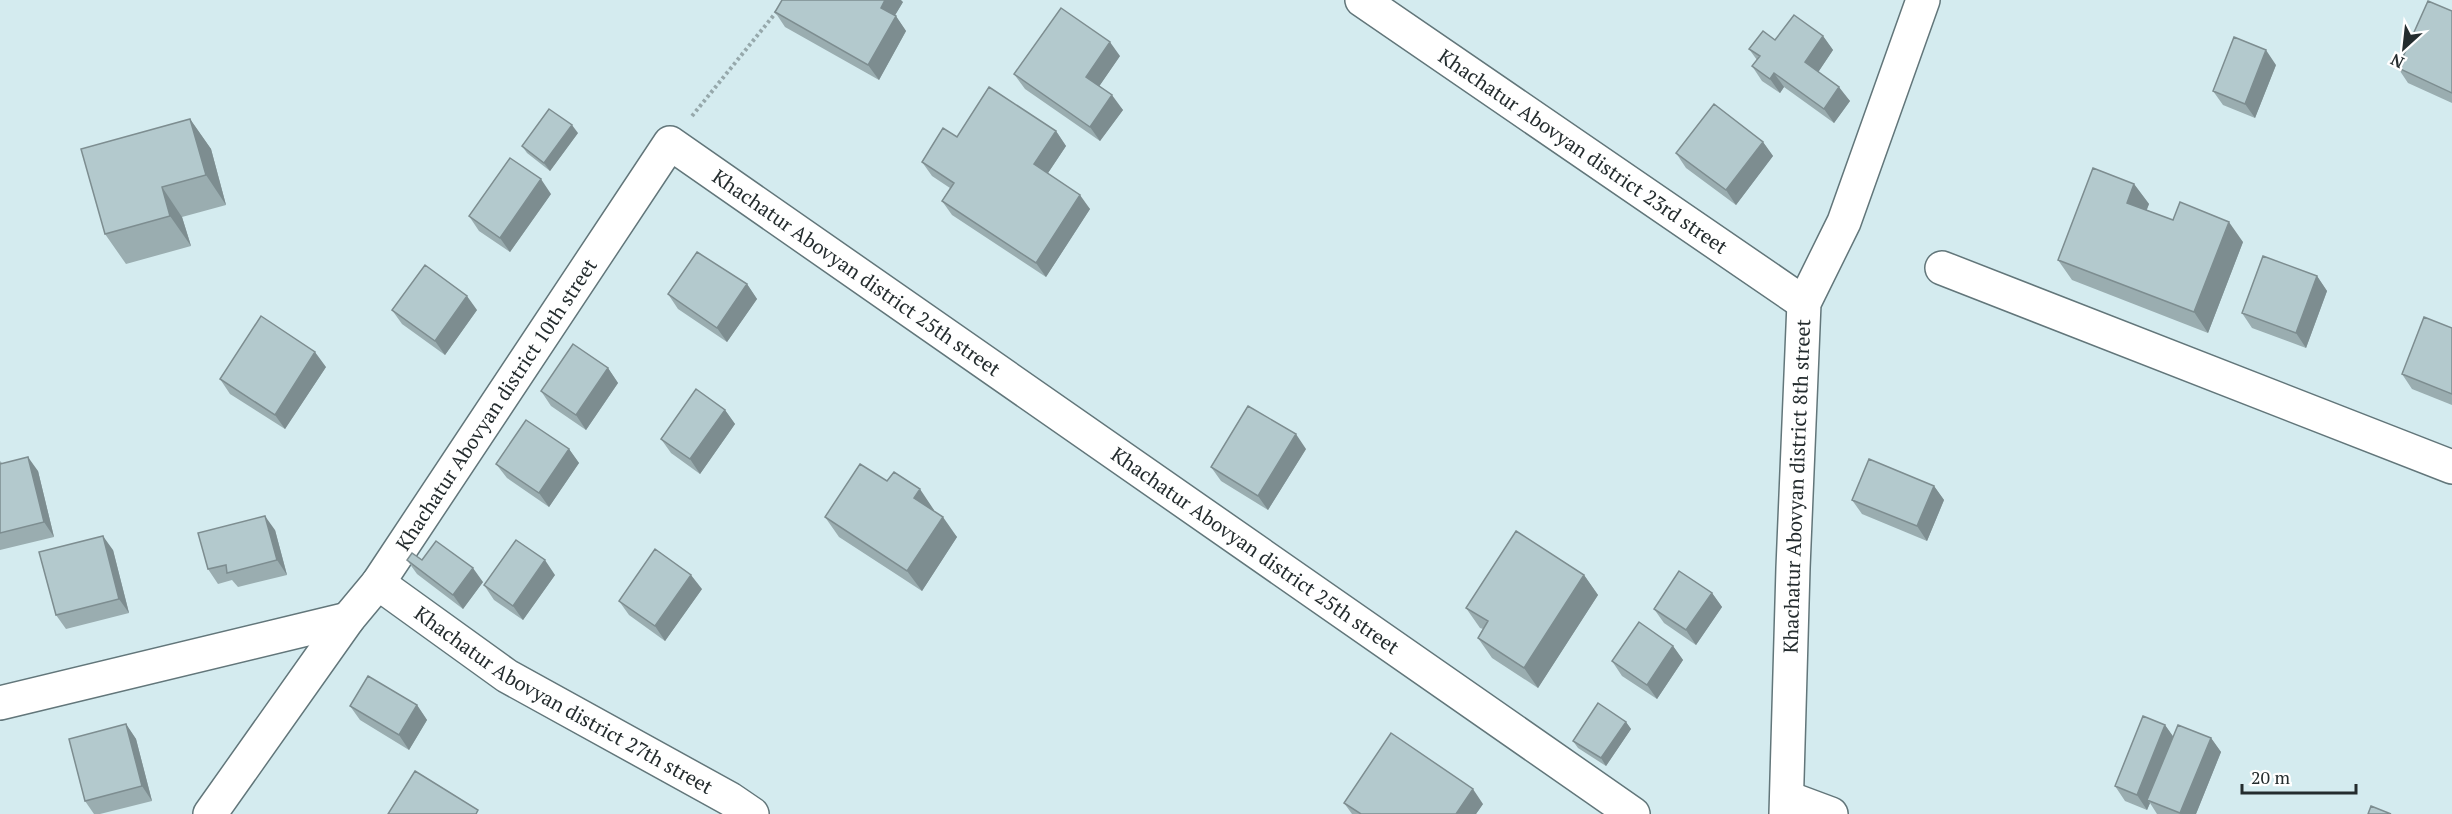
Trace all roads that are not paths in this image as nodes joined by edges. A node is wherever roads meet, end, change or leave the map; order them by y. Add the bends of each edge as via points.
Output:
1 (1362, 0) edge
2 (1923, 0) edge
3 (670, 142) joint
4 (1942, 268) dead end
5 (1804, 303) junction
6 (2452, 466) edge
7 (378, 583) junction
8 (348, 619) junction
9 (0, 703) edge
10 (1787, 806) edge
11 (210, 814) edge
12 (752, 814) edge
13 (1633, 814) edge
14 (1831, 814) edge

1 - 5 street, Khachatur Abovyan district 23rd street
2 - 5 street, Khachatur Abovyan district 8th street via 1844,222
3 - 7 street, Khachatur Abovyan district 10th street
3 - 13 street, Khachatur Abovyan district 25th street
4 - 6 street
5 - 10 street, Khachatur Abovyan district 8th street
7 - 8 street, Khachatur Abovyan district 10th street
7 - 12 street, Khachatur Abovyan district 27th street via 507,676
8 - 9 street
8 - 11 street, Khachatur Abovyan district 10th street
10 - 14 street

